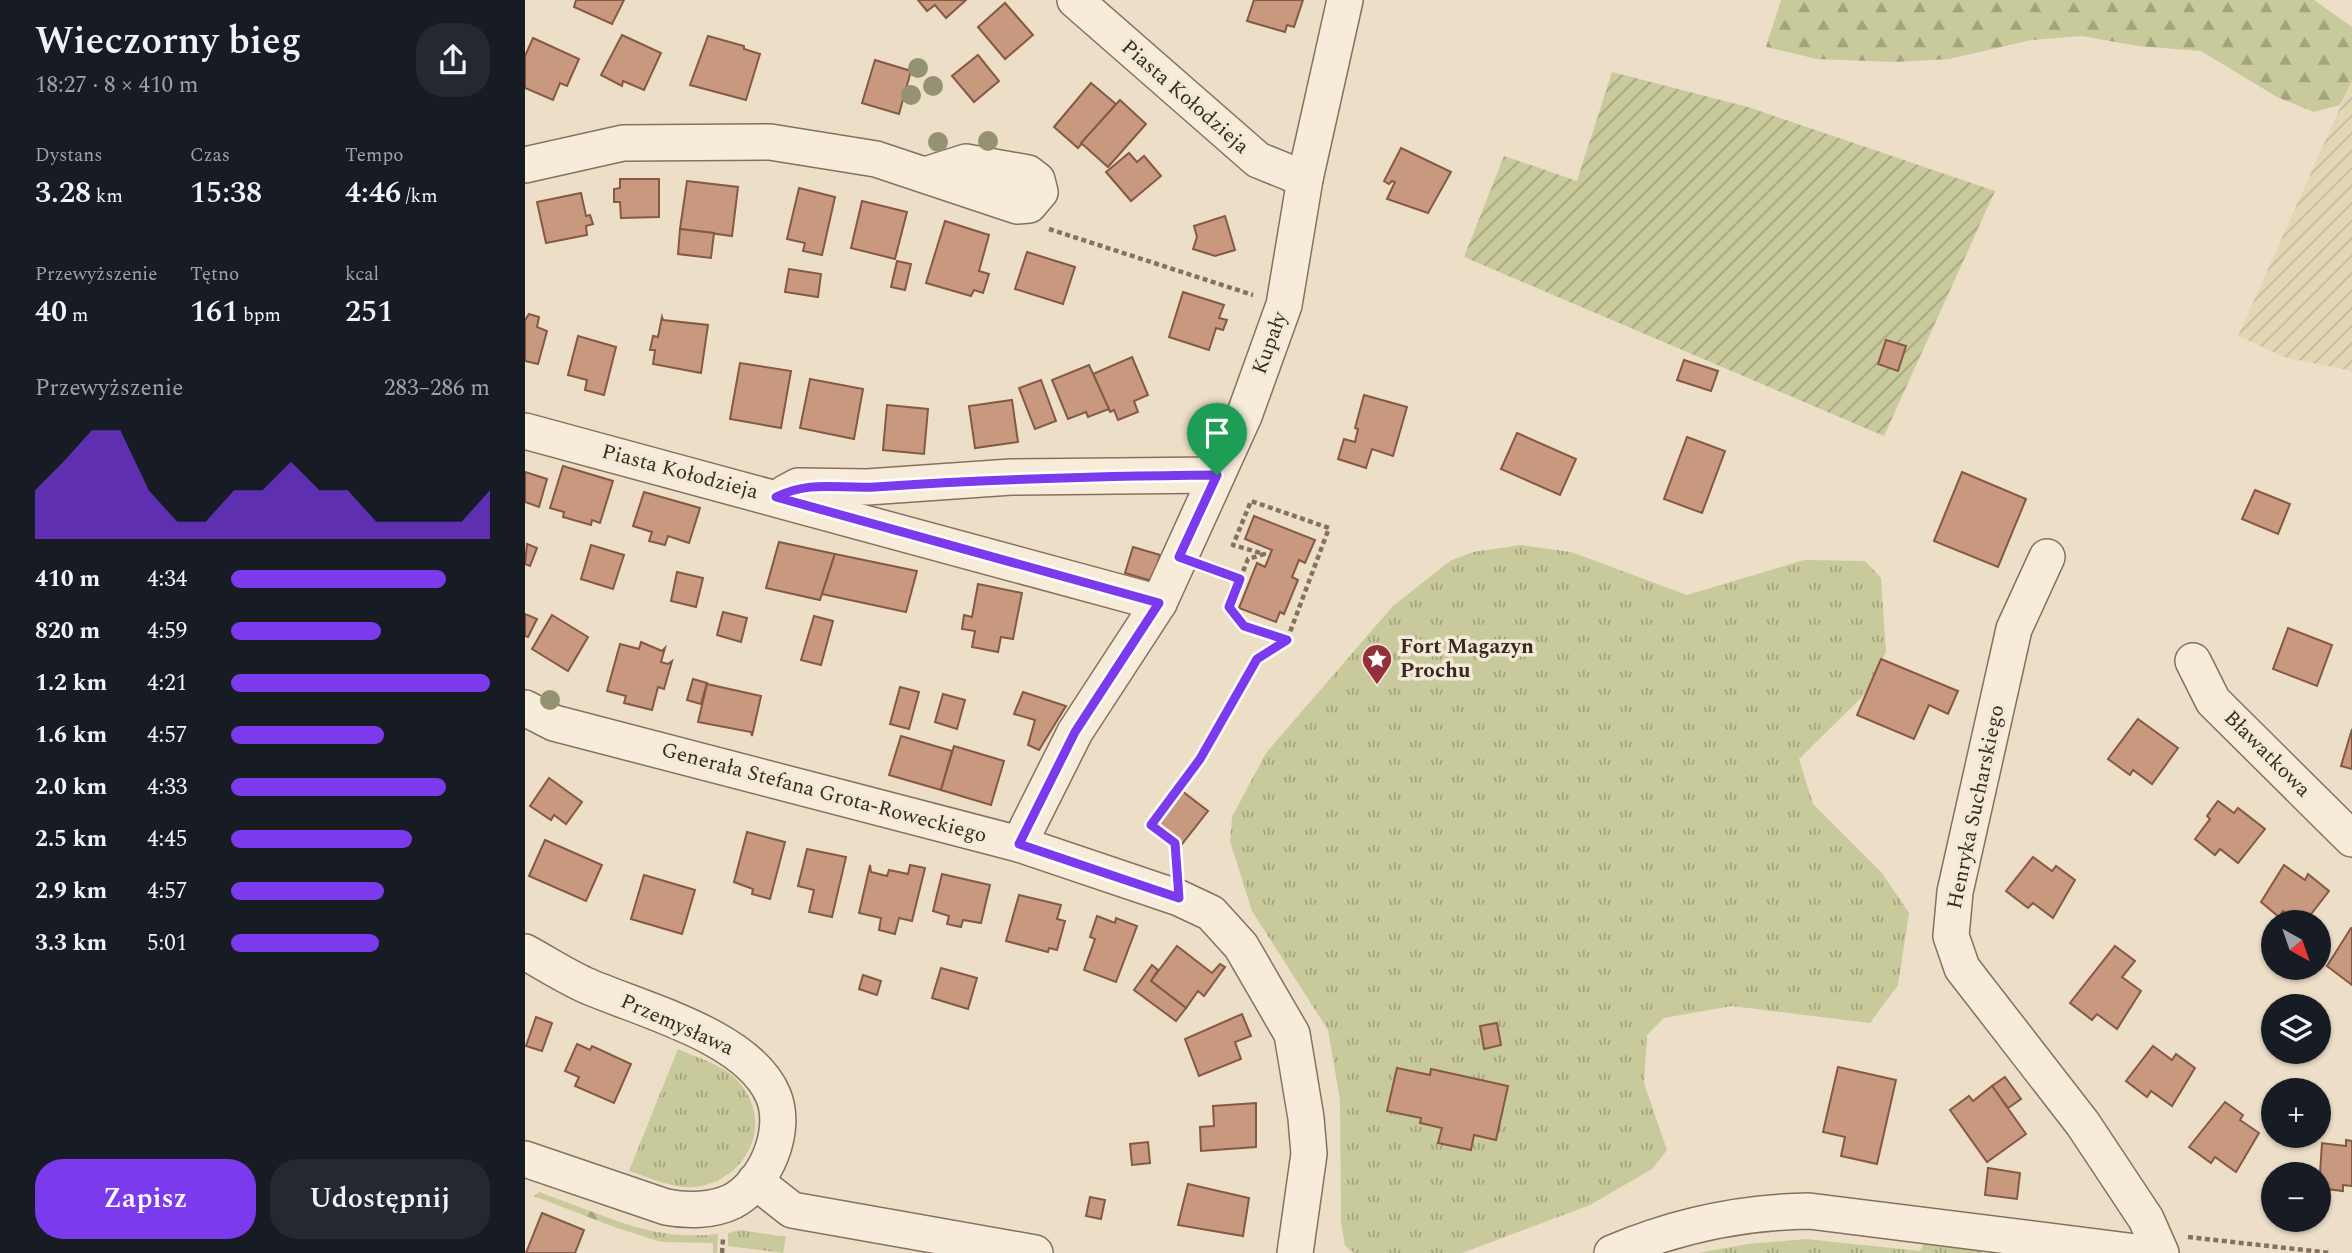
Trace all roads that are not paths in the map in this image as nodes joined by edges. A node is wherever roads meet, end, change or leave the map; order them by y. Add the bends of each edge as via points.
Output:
1 (1075, 0) edge
2 (1345, 0) edge
3 (525, 165) edge
4 (1305, 179) junction
5 (1017, 205) road end
6 (525, 431) edge
7 (1217, 475) junction
8 (776, 497) junction
9 (2047, 557) dead end
10 (1159, 603) junction
11 (2193, 661) dead end
12 (525, 708) edge
13 (2352, 839) edge
14 (1019, 844) junction
15 (525, 952) edge
16 (525, 1158) edge
17 (755, 1181) junction
18 (1035, 1253) edge
19 (1296, 1253) edge
20 (1612, 1253) edge
21 (2144, 1253) edge
22 (2161, 1253) edge

1 - 4 street, Piasta Kołodzieja via 1258,160
2 - 4 street, Kupały
3 - 5 street via 623,143 770,142 876,159
4 - 7 street, Kupały via 1284,305
6 - 8 street, Piasta Kołodzieja
7 - 8 street via 798,486
7 - 10 street, Kupały
8 - 10 street, Piasta Kołodzieja
9 - 22 street, Henryka Sucharskiego via 2014,629 1955,892 1951,936 1962,968 2084,1124 2146,1219
10 - 14 street, Kupały via 1075,732
11 - 13 street, Bławatkowa via 2213,701
12 - 14 street, Generała Stefana Grota-Roweckiego via 554,723
14 - 19 street, Generała Stefana Grota-Roweckiego via 1179,898 1211,913 1241,946 1292,1034 1309,1154
15 - 17 street, Przemysława via 582,984 725,1043 752,1062 773,1095 778,1119 775,1143
16 - 17 street, Przemysława via 683,1210 719,1207
17 - 18 street via 792,1210
20 - 21 street via 1688,1226 1761,1213 1809,1212

